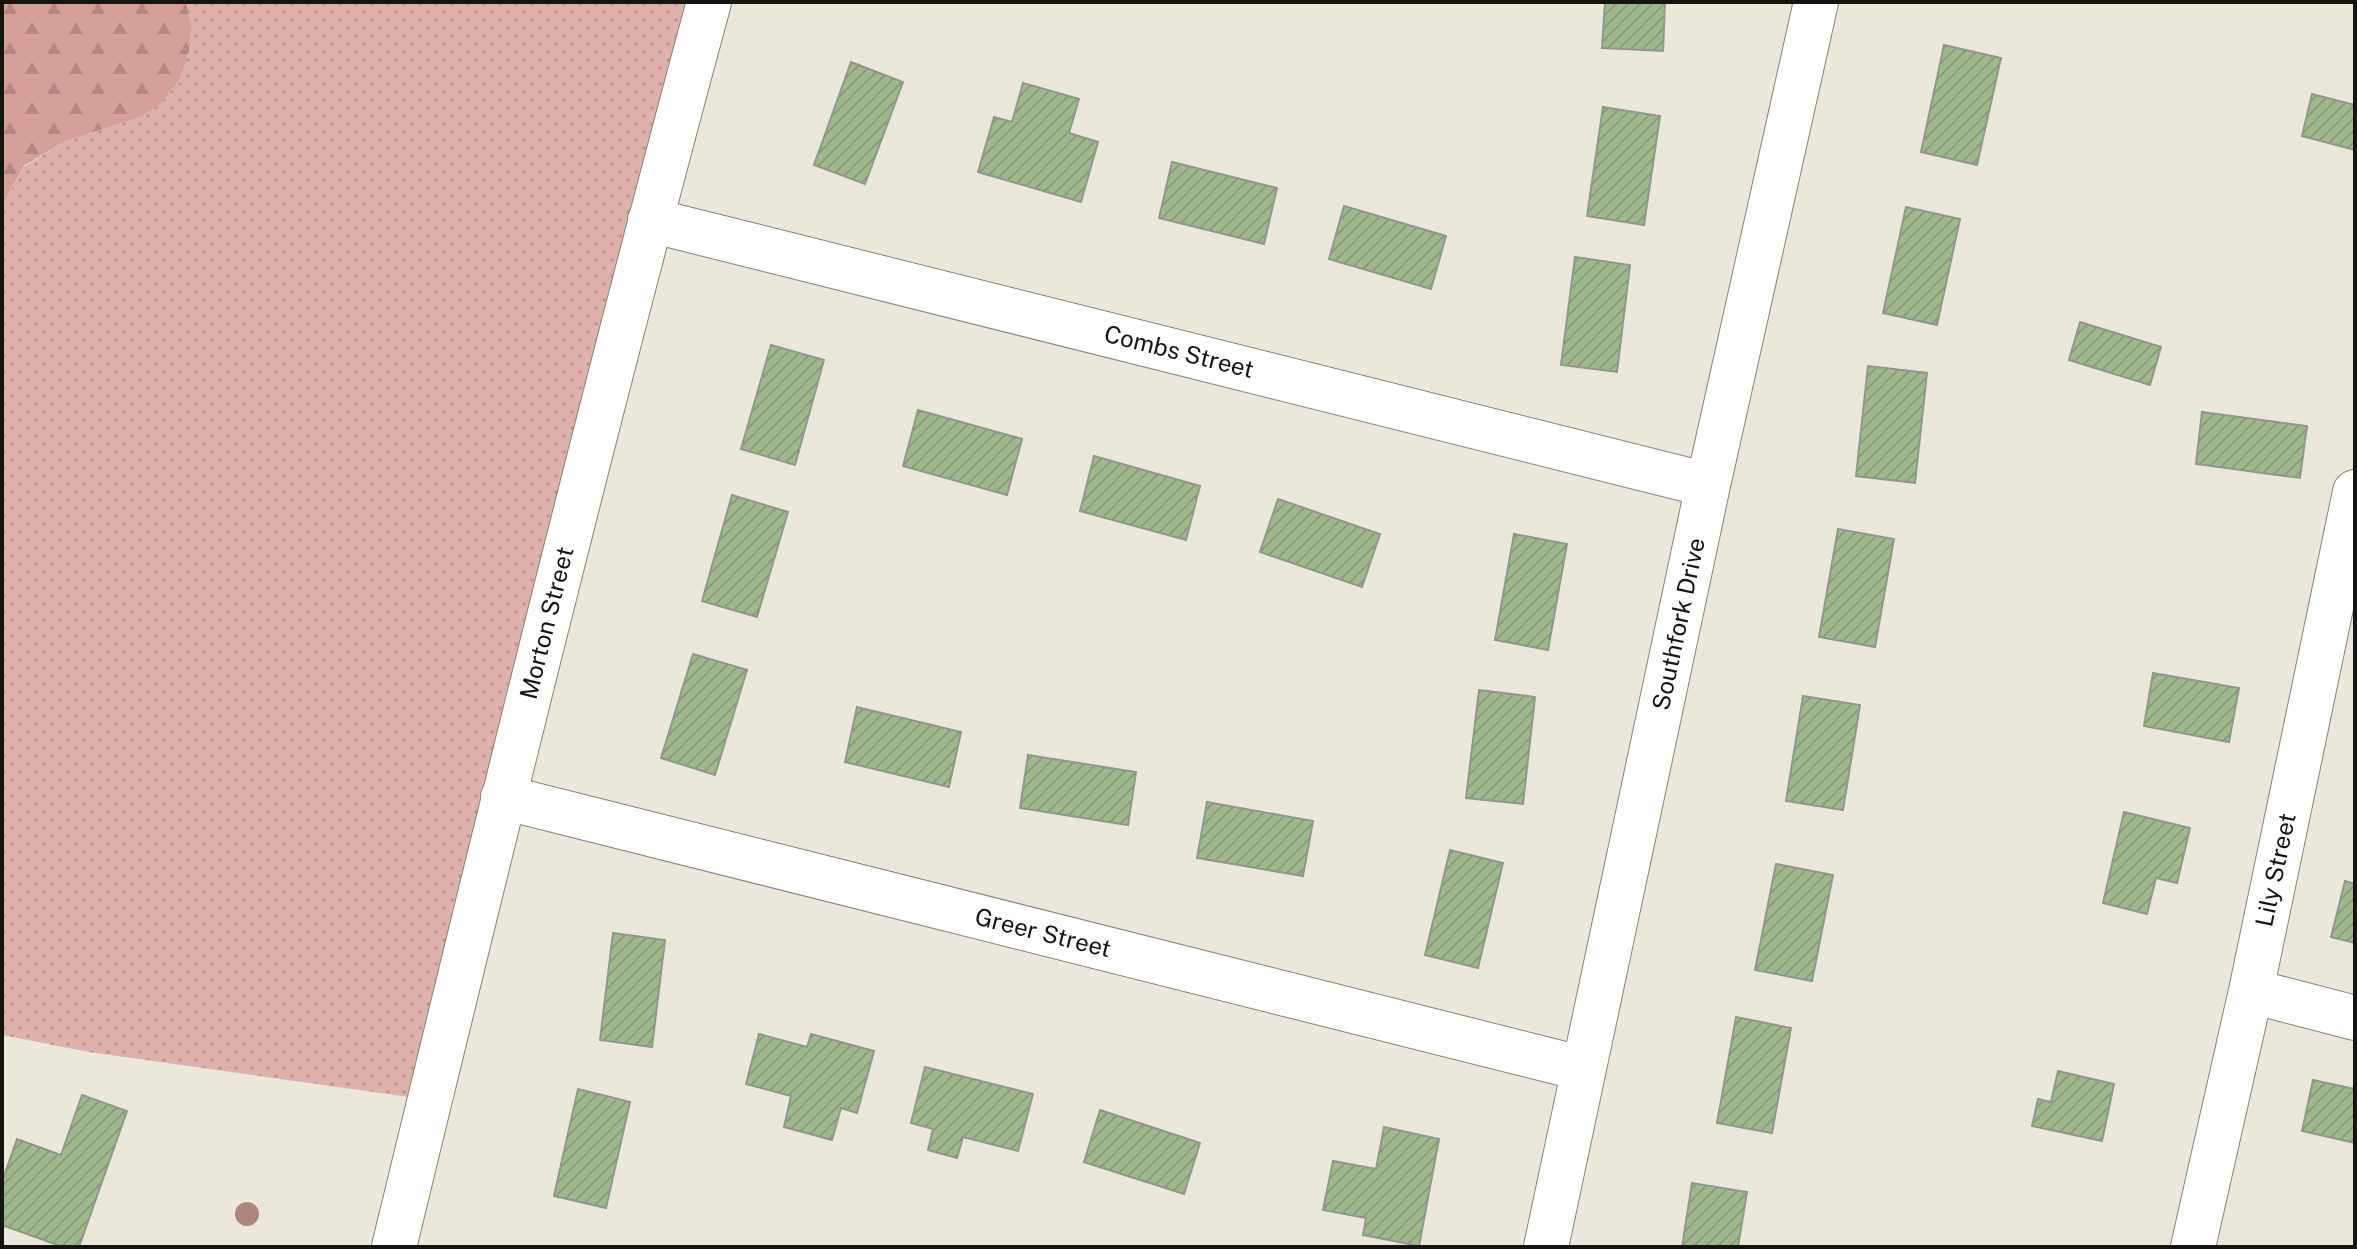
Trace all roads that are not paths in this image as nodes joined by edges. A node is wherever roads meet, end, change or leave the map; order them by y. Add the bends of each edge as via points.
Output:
1 (709, 2) edge
2 (1816, 2) edge
3 (650, 220) junction
4 (1708, 485) junction
5 (2355, 492) edge
6 (503, 797) junction
7 (2251, 991) junction
8 (2355, 1018) edge
9 (1584, 1069) junction
10 (394, 1247) edge
11 (1546, 1247) edge
12 (2193, 1247) edge

1 - 3 street, Morton Street
2 - 4 street, Southfork Drive
3 - 4 street, Combs Street
3 - 6 street, Morton Street
4 - 9 street, Southfork Drive
5 - 7 street, Lily Street
6 - 9 street, Greer Street
6 - 10 street, Morton Street
7 - 8 street
7 - 12 street, Lily Street
9 - 11 street, Southfork Drive

